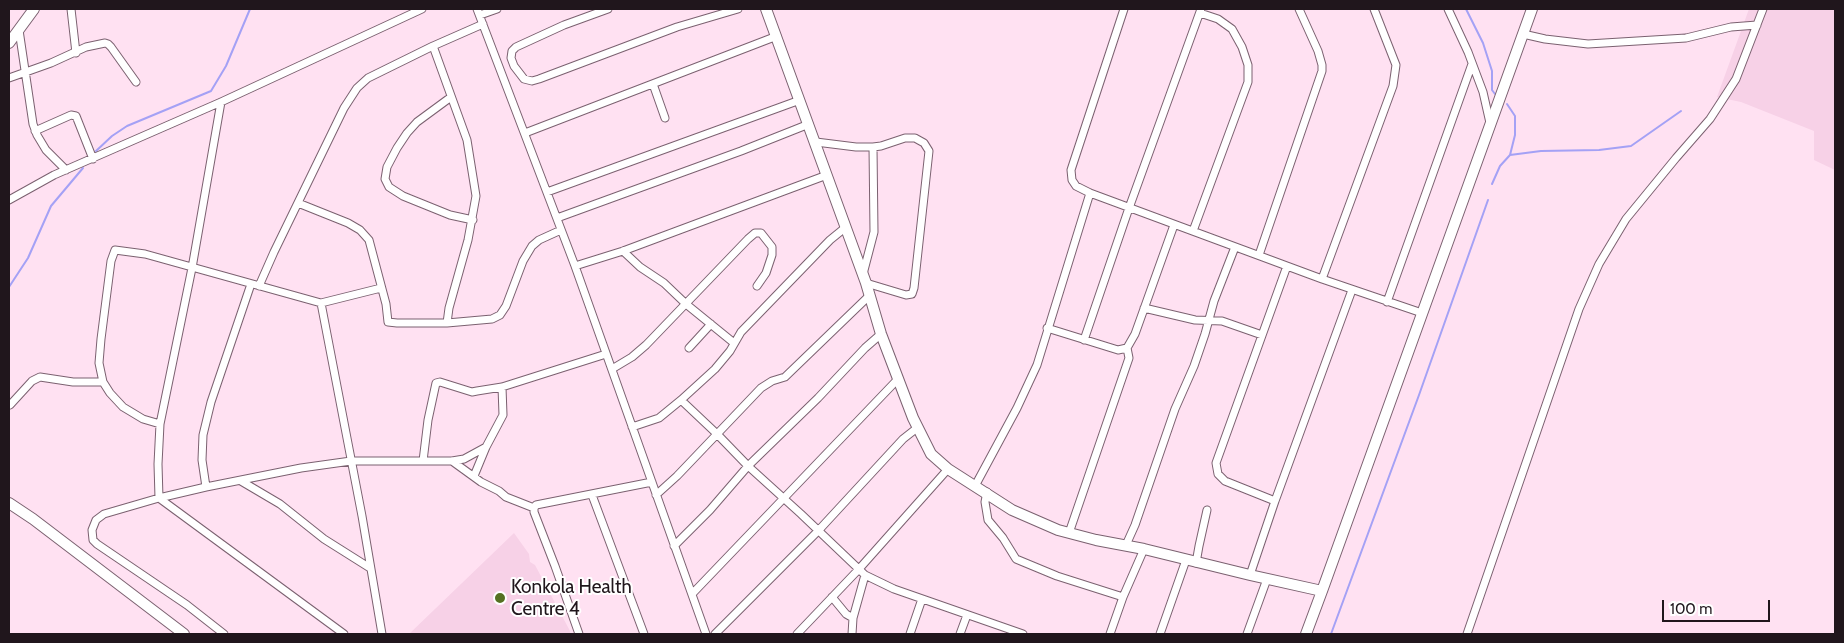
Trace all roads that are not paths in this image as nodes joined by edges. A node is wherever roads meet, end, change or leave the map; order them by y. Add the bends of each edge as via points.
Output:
1 (34, 9) edge
2 (70, 9) edge
3 (422, 9) edge
4 (497, 9) edge
5 (608, 9) edge
6 (738, 9) edge
7 (766, 9) edge
8 (1124, 9) edge
9 (1299, 9) edge
10 (1374, 9) edge
11 (1448, 9) edge
12 (1532, 9) edge
13 (1763, 9) edge
14 (1201, 11) edge
15 (479, 12) edge
16 (483, 24) junction
17 (1757, 25) junction
18 (19, 30) junction
19 (1523, 34) junction
20 (777, 36) junction
21 (9, 43) edge
22 (433, 46) junction
23 (76, 53) junction
24 (1472, 64) junction
25 (25, 72) junction
26 (9, 78) edge
27 (136, 82) dead end
28 (653, 84) junction
29 (451, 97) junction
30 (800, 100) junction
31 (221, 102) junction
32 (666, 118) dead end
33 (809, 124) junction
34 (1490, 125) junction
35 (35, 130) junction
36 (525, 133) junction
37 (816, 142) junction
38 (873, 147) junction
39 (92, 159) junction
40 (66, 170) junction
41 (827, 175) junction
42 (547, 192) junction
43 (1090, 193) junction
44 (9, 200) edge
45 (298, 203) junction
46 (1129, 208) junction
47 (557, 218) junction
48 (473, 220) junction
49 (1174, 225) junction
50 (846, 227) junction
51 (561, 230) junction
52 (1193, 231) junction
53 (1235, 247) junction
54 (624, 252) junction
55 (1259, 255) junction
56 (575, 266) junction
57 (1288, 266) junction
58 (192, 268) junction
59 (864, 279) junction
60 (1322, 279) junction
61 (251, 284) junction
62 (260, 286) junction
63 (757, 286) dead end
64 (381, 288) junction
65 (1352, 290) junction
66 (870, 295) junction
67 (1387, 302) junction
68 (321, 303) junction
69 (686, 304) junction
70 (1144, 308) junction
71 (1422, 313) junction
72 (1209, 321) junction
73 (447, 323) junction
74 (711, 324) junction
75 (1047, 328) junction
76 (881, 334) junction
77 (1262, 335) junction
78 (1084, 340) junction
79 (734, 343) junction
80 (688, 348) dead end
81 (1127, 348) junction
82 (606, 354) junction
83 (612, 368) junction
84 (898, 379) junction
85 (103, 382) junction
86 (502, 387) junction
87 (681, 400) junction
88 (10, 405) dead end
89 (160, 424) junction
90 (632, 427) junction
91 (917, 428) junction
92 (717, 434) junction
93 (486, 447) junction
94 (351, 461) junction
95 (423, 461) junction
96 (452, 461) junction
97 (748, 466) junction
98 (948, 469) junction
99 (474, 476) junction
100 (241, 481) junction
101 (652, 482) junction
102 (206, 486) junction
103 (975, 486) junction
104 (987, 492) junction
105 (656, 494) junction
106 (592, 495) junction
107 (160, 498) junction
108 (785, 499) junction
109 (1275, 501) junction
110 (9, 504) edge
111 (534, 508) junction
112 (1207, 510) dead end
113 (818, 531) junction
114 (1069, 533) junction
115 (1126, 545) junction
116 (674, 546) junction
117 (1144, 549) junction
118 (1191, 561) junction
119 (370, 568) junction
120 (859, 569) junction
121 (865, 575) junction
122 (1250, 575) junction
123 (1267, 579) junction
124 (1322, 591) junction
125 (692, 594) junction
126 (832, 597) junction
127 (1123, 598) junction
128 (922, 599) junction
129 (967, 615) junction
130 (853, 618) junction
131 (1011, 632) edge
132 (184, 634) edge
133 (224, 634) edge
134 (344, 634) edge
135 (382, 634) edge
136 (579, 634) edge
137 (644, 634) edge
138 (706, 634) edge
139 (715, 634) edge
140 (797, 634) edge
141 (852, 634) edge
142 (910, 634) edge
143 (960, 634) edge
144 (1023, 634) edge
145 (1110, 634) edge
146 (1160, 634) edge
147 (1247, 634) edge
148 (1306, 634) edge
149 (1467, 634) edge

1 - 18 street
2 - 23 street
3 - 31 street
4 - 15 street
5 - 6 street via 516,47 511,58 514,66 524,79 532,81 677,27
7 - 20 street
8 - 43 street via 1071,170 1076,186
9 - 55 street via 1318,52 1322,71
10 - 60 street via 1396,65 1393,86
11 - 24 street
12 - 19 street
13 - 17 street
14 - 46 street
14 - 52 street via 1232,29 1248,65 1248,82
15 - 16 street
16 - 22 street
16 - 36 street
17 - 19 street via 1731,27 1686,38 1588,44
17 - 149 street via 1736,79 1710,119 1626,219 1599,264 1579,309
18 - 21 street
18 - 25 street
19 - 34 street
20 - 28 street
20 - 30 street
22 - 29 street
22 - 45 street via 368,78 358,88 344,108
23 - 25 street
23 - 27 street via 91,45 108,44
24 - 34 street via 1483,92
24 - 67 street
25 - 26 street
25 - 35 street
28 - 32 street
28 - 36 street
29 - 48 street via 471,157 476,196
29 - 48 street via 407,132 387,167 386,179 388,187 403,196 450,215
30 - 33 street
30 - 42 street
31 - 39 street
31 - 58 street
33 - 37 street
33 - 47 street
34 - 71 street
35 - 39 street via 71,115 76,116
35 - 40 street via 46,150
36 - 42 street
37 - 38 street
37 - 41 street
38 - 59 street via 874,232
38 - 59 street via 915,138 929,151 912,294 906,295
39 - 40 street
40 - 44 street
41 - 50 street
41 - 54 street
42 - 47 street
43 - 46 street
43 - 75 street
45 - 62 street
45 - 64 street via 348,222 360,230 369,240
46 - 49 street
46 - 78 street
47 - 51 street
48 - 73 street
49 - 52 street
49 - 70 street
50 - 59 street
50 - 79 street via 741,332
51 - 56 street
51 - 73 street via 539,240 527,253 500,315 482,321
52 - 53 street
53 - 55 street
53 - 72 street
54 - 56 street
54 - 69 street
55 - 57 street
56 - 82 street
57 - 60 street
57 - 77 street
58 - 61 street
58 - 85 street via 145,254 115,250 101,339 99,363
58 - 89 street
59 - 66 street
60 - 65 street
61 - 62 street
61 - 102 street via 203,435
62 - 68 street
63 - 69 street via 772,255 772,247 761,233 755,233 748,239
64 - 68 street
64 - 73 street via 388,322
65 - 67 street
65 - 109 street
66 - 76 street
66 - 92 street via 785,377 772,380 761,388
67 - 71 street
68 - 94 street
69 - 74 street
69 - 83 street via 646,345
70 - 72 street
70 - 81 street
71 - 124 street
72 - 77 street via 1222,321
72 - 115 street
74 - 79 street
74 - 80 street
75 - 78 street
75 - 103 street via 1028,387
76 - 84 street
76 - 97 street
77 - 109 street via 1216,463 1218,474 1225,481
78 - 81 street via 1118,350
79 - 87 street via 715,369
81 - 114 street via 1129,358
82 - 83 street
82 - 86 street
83 - 90 street
84 - 91 street
84 - 108 street
85 - 88 street via 40,377 32,381
85 - 89 street via 123,407 143,419
86 - 93 street via 503,416
86 - 95 street via 472,392 436,383
87 - 90 street via 659,418
87 - 92 street
89 - 107 street
90 - 101 street
91 - 98 street via 931,454
91 - 113 street
92 - 97 street
92 - 105 street
93 - 96 street via 474,455
93 - 99 street
94 - 95 street
94 - 100 street
94 - 119 street
95 - 96 street
96 - 99 street
97 - 108 street
97 - 116 street
98 - 103 street
98 - 120 street
99 - 111 street via 506,497
100 - 102 street
100 - 119 street via 280,504 324,539
101 - 105 street
101 - 106 street
102 - 107 street
103 - 104 street
104 - 114 street via 1012,510
104 - 127 street via 988,520 1016,559
105 - 116 street
106 - 111 street
106 - 137 street
107 - 133 street via 104,514 96,520 93,540
107 - 134 street
108 - 113 street
108 - 125 street
109 - 122 street
110 - 132 street
111 - 136 street
112 - 118 street
113 - 120 street
113 - 139 street
114 - 115 street
115 - 117 street
116 - 125 street
117 - 118 street
117 - 127 street
118 - 122 street
118 - 146 street
119 - 135 street
120 - 121 street
120 - 126 street
121 - 128 street
121 - 130 street
122 - 123 street
123 - 124 street
123 - 147 street
124 - 148 street
125 - 138 street
126 - 130 street
126 - 140 street
127 - 145 street
128 - 129 street
128 - 142 street
129 - 131 street
129 - 143 street
130 - 141 street
131 - 144 street

